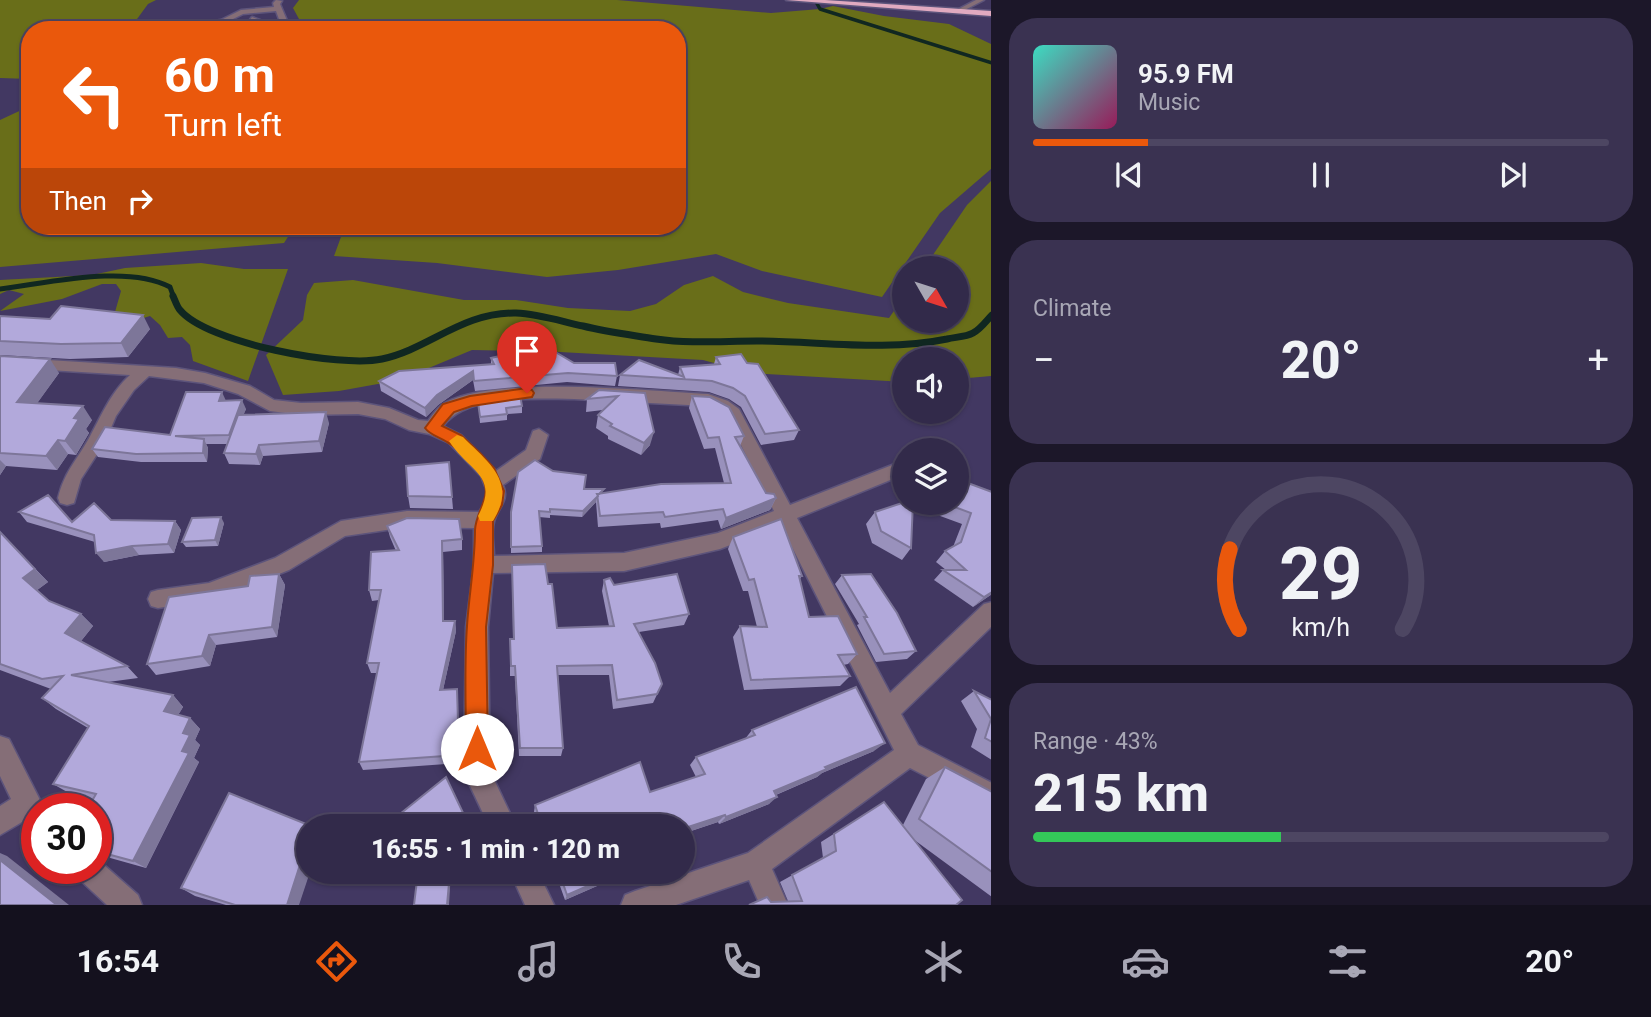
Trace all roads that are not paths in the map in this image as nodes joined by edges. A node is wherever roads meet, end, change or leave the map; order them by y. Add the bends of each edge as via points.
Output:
1 (283, 0) edge
2 (790, 0) edge
3 (981, 0) edge
4 (277, 9) junction
5 (957, 12) junction
6 (991, 14) edge
7 (252, 19) dead end
8 (225, 21) edge
9 (257, 21) edge
10 (283, 21) edge
11 (0, 362) edge
12 (145, 371) junction
13 (432, 428) junction
14 (539, 435) dead end
15 (892, 472) edge
16 (492, 483) junction
17 (67, 498) dead end
18 (785, 517) junction
19 (484, 520) junction
20 (484, 565) junction
21 (158, 599) dead end
22 (991, 611) edge
23 (886, 713) junction
24 (0, 748) edge
25 (909, 754) junction
26 (21, 793) edge
27 (991, 797) edge
28 (497, 814) edge
29 (21, 816) edge
30 (0, 822) edge
31 (757, 864) junction
32 (105, 884) edge
33 (530, 884) edge
34 (128, 905) edge
35 (540, 905) edge
36 (635, 905) edge
37 (774, 905) edge

1 - 4 street via 276,3
2 - 5 highway
3 - 5 street
4 - 8 street via 241,12
4 - 10 street
5 - 6 highway
7 - 9 street
11 - 12 street
12 - 13 street via 205,378 244,390 270,405 358,408
12 - 17 street via 108,415 72,478
13 - 16 street via 455,439 488,472
13 - 18 street via 449,408 527,393 708,400 733,414
14 - 16 street via 534,454
15 - 18 street
16 - 19 street via 494,505
18 - 20 street via 720,541 624,562
18 - 23 street
19 - 20 street
19 - 21 street via 407,519 341,529 282,565 209,592
20 - 28 street via 477,627 477,773
22 - 23 street
23 - 25 street
24 - 26 street
25 - 27 street
25 - 31 street
29 - 30 street
31 - 36 street
31 - 37 street
32 - 34 street
33 - 35 street

